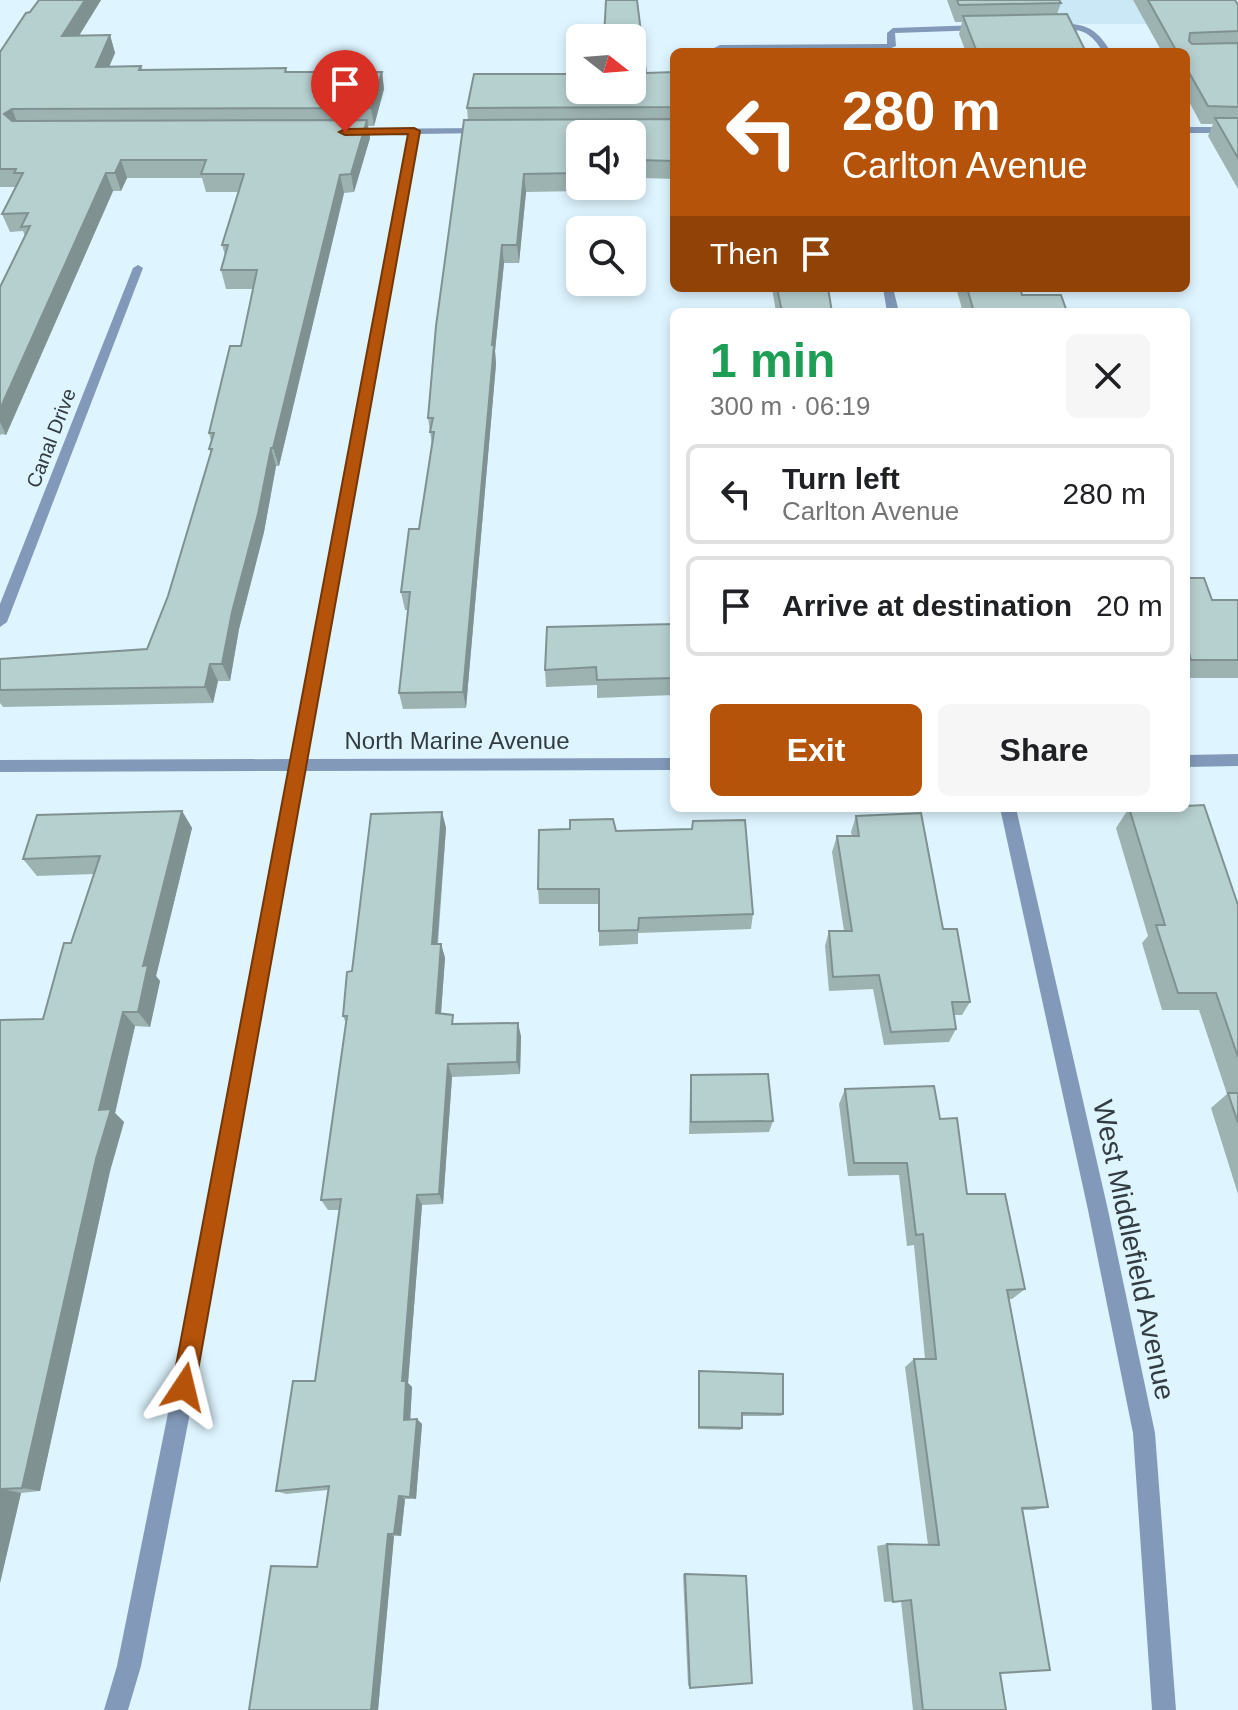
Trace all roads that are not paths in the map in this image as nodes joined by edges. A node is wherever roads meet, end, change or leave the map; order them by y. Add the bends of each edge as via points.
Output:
1 (1044, 27) edge
2 (997, 28) edge
3 (720, 48) edge
4 (1105, 48) edge
5 (1190, 130) edge
6 (1238, 130) edge
7 (414, 131) junction
8 (491, 131) edge
9 (330, 132) edge
10 (138, 268) dead end
11 (0, 622) edge
12 (1238, 760) edge
13 (1190, 761) edge
14 (670, 764) edge
15 (297, 765) junction
16 (0, 766) edge
17 (1009, 812) edge
18 (116, 1710) edge
19 (1164, 1710) edge

1 - 4 street via 1088,28
2 - 3 street via 893,31 892,46 887,47
5 - 6 street
7 - 8 street
7 - 9 street
7 - 15 street
10 - 11 street, Canal Drive
12 - 13 street
14 - 15 street, North Marine Avenue
15 - 16 street, North Marine Avenue
15 - 18 street via 178,1418
17 - 19 street, West Middlefield Avenue via 1144,1433

